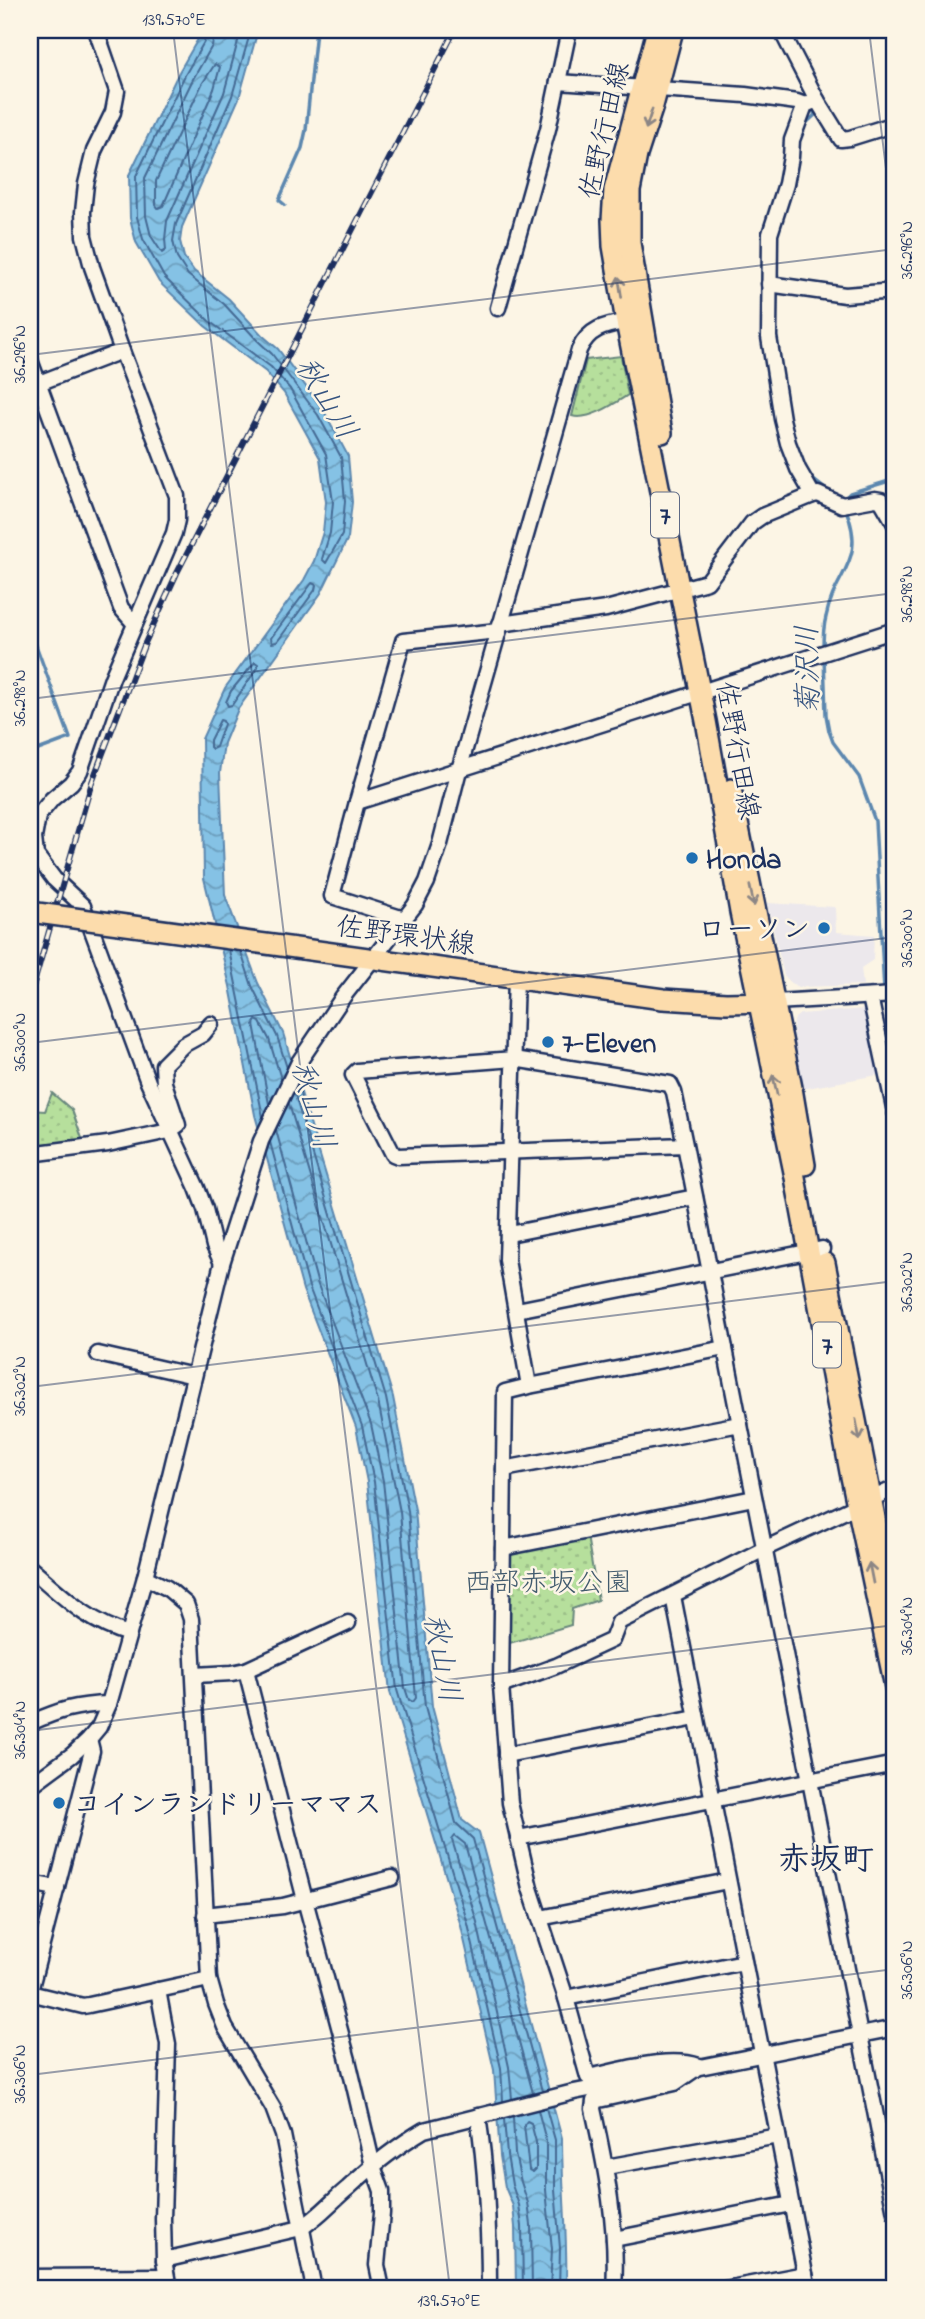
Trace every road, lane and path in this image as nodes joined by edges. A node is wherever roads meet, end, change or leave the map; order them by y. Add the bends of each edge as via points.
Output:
1 (96, 30) edge
2 (569, 30) edge
3 (657, 30) edge
4 (673, 30) edge
5 (781, 30) edge
6 (558, 82) junction
7 (649, 88) junction
8 (811, 102) junction
9 (895, 124) edge
10 (769, 284) junction
11 (895, 292) edge
12 (498, 308) dead end
13 (634, 320) junction
14 (122, 351) junction
15 (30, 360) edge
16 (34, 385) edge
17 (813, 495) junction
18 (895, 524) edge
19 (686, 589) junction
20 (134, 623) junction
21 (499, 628) junction
22 (895, 631) edge
23 (706, 692) junction
24 (459, 770) junction
25 (357, 802) junction
26 (33, 856) edge
27 (30, 912) edge
28 (404, 919) junction
29 (373, 958) junction
30 (516, 978) junction
31 (894, 995) edge
32 (873, 997) junction
33 (766, 1003) junction
34 (211, 1024) dead end
35 (514, 1059) junction
36 (895, 1112) edge
37 (169, 1131) junction
38 (685, 1145) junction
39 (512, 1152) junction
40 (30, 1154) edge
41 (695, 1197) junction
42 (509, 1234) junction
43 (815, 1251) junction
44 (222, 1263) junction
45 (710, 1271) junction
46 (517, 1310) junction
47 (725, 1348) junction
48 (98, 1354) dead end
49 (194, 1376) junction
50 (529, 1386) junction
51 (740, 1423) junction
52 (505, 1469) junction
53 (895, 1488) edge
54 (754, 1498) junction
55 (865, 1502) junction
56 (503, 1548) junction
57 (764, 1549) junction
58 (30, 1568) edge
59 (145, 1577) junction
60 (673, 1596) junction
61 (895, 1619) edge
62 (348, 1623) dead end
63 (129, 1634) junction
64 (247, 1670) junction
65 (195, 1675) junction
66 (501, 1686) junction
67 (895, 1687) edge
68 (109, 1704) junction
69 (696, 1718) junction
70 (30, 1723) edge
71 (89, 1739) junction
72 (506, 1755) junction
73 (895, 1764) edge
74 (810, 1781) junction
75 (30, 1786) edge
76 (712, 1800) junction
77 (518, 1838) junction
78 (391, 1878) dead end
79 (729, 1881) junction
80 (30, 1883) edge
81 (57, 1888) junction
82 (305, 1900) junction
83 (205, 1915) junction
84 (540, 1918) junction
85 (744, 1962) junction
86 (209, 1979) junction
87 (30, 1987) edge
88 (158, 1990) junction
89 (566, 1998) junction
90 (895, 2028) edge
91 (861, 2035) junction
92 (762, 2054) junction
93 (699, 2066) junction
94 (481, 2115) junction
95 (778, 2136) junction
96 (373, 2166) junction
97 (606, 2168) junction
98 (792, 2204) junction
99 (895, 2213) edge
100 (301, 2228) junction
101 (614, 2239) junction
102 (164, 2260) junction
103 (805, 2274) junction
104 (30, 2277) edge
105 (61, 2283) edge
106 (167, 2283) edge
107 (314, 2289) edge
108 (382, 2289) edge
109 (489, 2289) edge
110 (614, 2289) edge
111 (725, 2289) edge
112 (808, 2289) edge

1 - 14 street via 117,90 113,112 94,151 83,212 92,267
2 - 6 street
3 - 7 main road, 佐野行田線 / 7
4 - 7 main road, 佐野行田線 / 7
5 - 8 street
6 - 7 street
6 - 12 street
7 - 8 street
7 - 13 main road, 佐野行田線 / 7 via 614,190 612,220 614,246
8 - 9 street via 842,139
8 - 10 street via 792,140 786,184 770,234
10 - 11 street via 845,295
10 - 17 street via 769,337 782,419 793,458
13 - 19 main road, 佐野行田線 / 7
13 - 21 street via 588,334 579,350
14 - 16 street
14 - 20 street via 178,508 174,533
15 - 16 street
16 - 20 street via 121,608
17 - 18 street via 846,505 881,500
17 - 19 street via 752,523 707,582
19 - 21 street
19 - 23 main road, 佐野行田線 / 7
20 - 26 street via 80,771 38,816
21 - 24 street
21 - 25 street via 403,640
22 - 23 street
23 - 24 street
23 - 33 main road, 佐野行田線 / 7
24 - 25 street
24 - 28 street via 431,870
25 - 28 street via 332,896
26 - 37 street via 83,906
27 - 29 main road, 佐野環状線, bridge
28 - 29 street
29 - 30 main road, 佐野環状線
29 - 44 street via 299,1062 275,1108
30 - 33 main road, 佐野環状線 via 700,1003
30 - 35 street
31 - 32 street
32 - 33 street
32 - 36 street
33 - 43 main road, 佐野行田線 / 7
34 - 37 street via 163,1065 178,1125
35 - 38 street via 670,1084
35 - 39 street
35 - 39 street via 357,1071 353,1075 393,1154
37 - 40 street
37 - 44 street via 197,1188
38 - 39 street
38 - 41 street
39 - 42 street
41 - 42 street
41 - 45 street
42 - 46 street via 507,1260
43 - 45 street
43 - 55 main road, 佐野行田線 / 7
44 - 49 street
45 - 46 street
45 - 47 street
46 - 50 street
47 - 50 street
47 - 51 street
48 - 49 street
49 - 59 street
50 - 52 street via 505,1392
51 - 52 street
51 - 54 street
52 - 56 street
53 - 55 street
54 - 56 street
54 - 57 street
55 - 57 street
55 - 61 main road, 佐野行田線 / 7
67 -> 55 main road, 佐野行田線 / 7
56 - 66 street
57 - 60 street
57 - 74 street
58 - 63 street via 93,1620
59 - 63 street
59 - 65 street via 186,1604
60 - 66 street via 619,1622 612,1640
60 - 69 street
62 - 64 street
63 - 68 street
64 - 65 street
64 - 82 street
65 - 83 street
66 - 72 street
68 - 70 street via 62,1709
68 - 71 street
69 - 72 street
69 - 76 street
71 - 75 street
71 - 81 street via 92,1751
72 - 77 street
73 - 74 street
74 - 76 street
74 - 91 street
76 - 77 street
76 - 79 street
77 - 84 street
78 - 82 street
79 - 84 street
79 - 85 street
80 - 81 street
81 - 87 street
82 - 83 street
82 - 96 street
83 - 86 street
84 - 89 street
85 - 89 street
85 - 92 street
86 - 88 street
86 - 100 street via 225,2027 273,2108
87 - 88 street via 83,2006
88 - 102 street via 168,2044
89 - 93 street via 588,2077 668,2062
90 - 91 street
91 - 92 street
91 - 99 street
92 - 93 street
92 - 95 street
93 - 94 street
93 - 97 street via 675,2083 594,2101
94 - 96 street via 424,2130
94 - 109 street
95 - 97 street
95 - 98 street
96 - 100 street
96 - 108 street via 382,2191 377,2265
97 - 101 street
98 - 101 street
98 - 103 street
100 - 102 street
100 - 107 street
101 - 110 street
102 - 106 street
103 - 111 street
103 - 112 street
104 - 105 street
105 - 106 street

